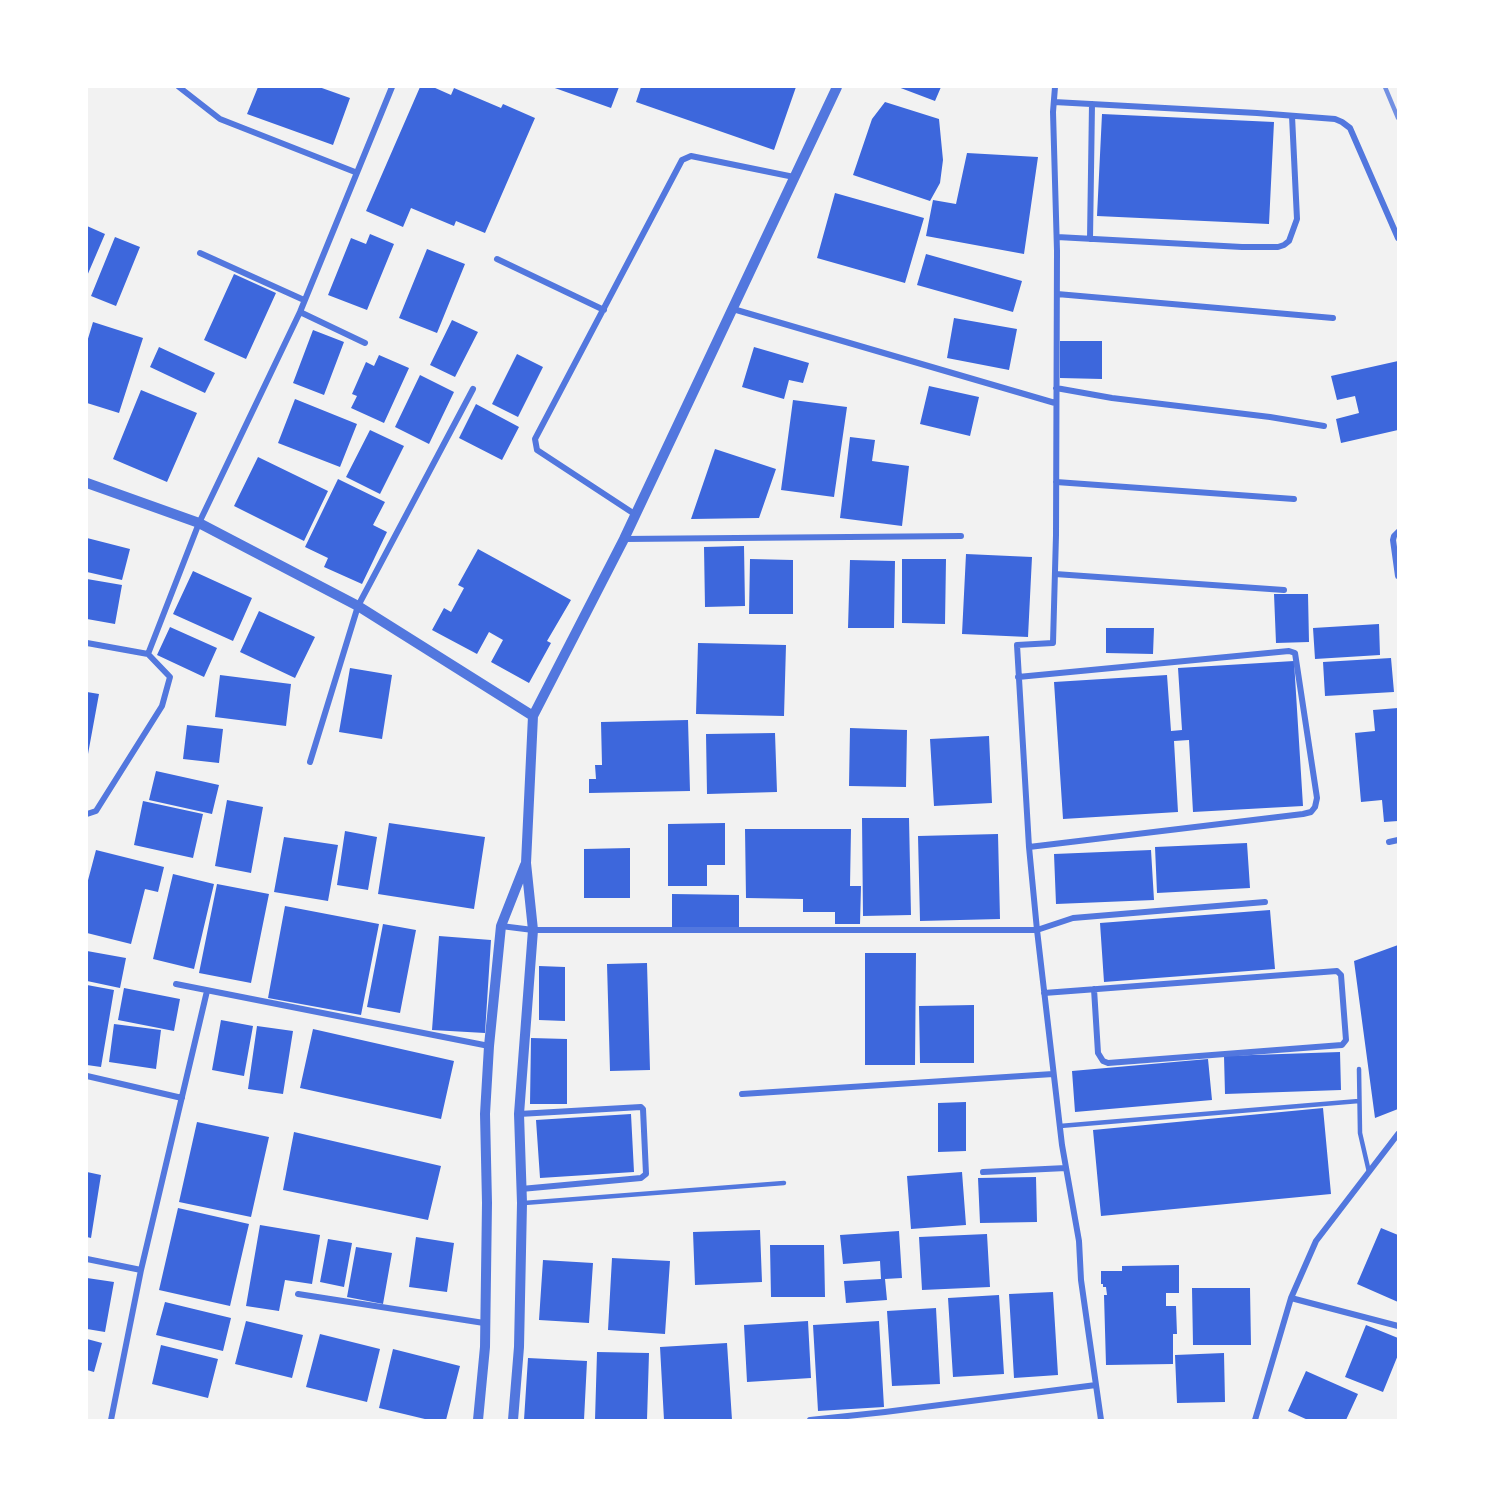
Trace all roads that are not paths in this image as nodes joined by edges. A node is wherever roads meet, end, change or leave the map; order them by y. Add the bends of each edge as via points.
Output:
1 (179, 87) edge
2 (392, 87) edge
3 (837, 87) edge
4 (1055, 87) edge
5 (1054, 102) junction
6 (1092, 104) junction
7 (1292, 116) junction
8 (355, 172) junction
9 (795, 177) junction
10 (1057, 237) junction
11 (1398, 238) edge
12 (1090, 239) junction
13 (200, 253) dead end
14 (497, 259) dead end
15 (1057, 294) junction
16 (304, 300) junction
17 (733, 309) junction
18 (604, 310) junction
19 (300, 312) junction
20 (1333, 318) dead end
21 (365, 343) dead end
22 (1056, 388) junction
23 (473, 389) dead end
24 (1055, 403) junction
25 (1324, 426) dead end
26 (1056, 482) junction
27 (87, 483) edge
28 (1294, 499) dead end
29 (636, 515) junction
30 (199, 523) junction
31 (1398, 532) edge
32 (961, 536) dead end
33 (624, 539) junction
34 (1055, 574) junction
35 (1398, 576) edge
36 (1284, 590) dead end
37 (358, 606) junction
38 (87, 644) edge
39 (148, 654) junction
40 (1018, 677) junction
41 (533, 716) junction
42 (310, 762) dead end
43 (87, 814) edge
44 (1398, 840) edge
45 (1389, 842) dead end
46 (1029, 847) junction
47 (526, 863) junction
48 (1265, 902) dead end
49 (501, 926) junction
50 (533, 930) junction
51 (1036, 930) junction
52 (176, 984) dead end
53 (1094, 989) junction
54 (207, 991) junction
55 (1044, 993) junction
56 (489, 1046) junction
57 (1359, 1070) dead end
58 (1053, 1074) junction
59 (87, 1076) edge
60 (742, 1094) dead end
61 (182, 1098) junction
62 (1359, 1101) junction
63 (519, 1114) junction
64 (1060, 1126) junction
65 (1398, 1134) edge
66 (1066, 1168) junction
67 (983, 1172) dead end
68 (1369, 1172) junction
69 (784, 1183) dead end
70 (521, 1189) junction
71 (522, 1203) junction
72 (87, 1258) edge
73 (141, 1270) junction
74 (298, 1294) dead end
75 (1291, 1298) junction
76 (484, 1323) junction
77 (1398, 1326) edge
78 (1096, 1385) junction
79 (111, 1420) edge
80 (478, 1420) edge
81 (513, 1420) edge
82 (810, 1420) edge
83 (1101, 1420) edge
84 (1257, 1420) edge

1 - 8 street via 220,119
2 - 8 street
3 - 9 street
4 - 5 street
5 - 6 street
5 - 10 street
6 - 7 street
6 - 12 street
7 - 11 street via 1335,119 1350,128
7 - 12 street via 1297,219 1284,245 1242,247
8 - 16 street
9 - 17 street
9 - 18 street via 691,156 682,160
10 - 12 street
10 - 15 street
13 - 16 street
14 - 18 street
15 - 20 street
15 - 22 street
16 - 19 street
17 - 24 street
17 - 29 street
18 - 29 street via 535,438 535,445 541,453
19 - 21 street
19 - 30 street
22 - 24 street
22 - 25 street
23 - 37 street
24 - 26 street
26 - 28 street
26 - 34 street
27 - 30 street
29 - 33 street
30 - 37 street
30 - 39 street
31 - 35 street via 1393,540
32 - 33 street
33 - 41 street
34 - 36 street
34 - 40 street via 1053,643 1017,645
37 - 41 street
37 - 42 street
38 - 39 street
39 - 43 street via 170,677 162,706 96,811
40 - 46 street
40 - 46 street via 1295,653 1317,798 1311,812 1303,814
41 - 47 street
44 - 45 street
46 - 51 street
47 - 49 street
47 - 50 street
48 - 51 street via 1073,918
49 - 50 street
49 - 56 street
50 - 51 street
50 - 63 street
51 - 55 street
52 - 54 street
53 - 53 street via 1337,971 1341,975 1346,1040 1342,1045 1108,1063 1098,1053
53 - 55 street
54 - 56 street
54 - 61 street
55 - 58 street
56 - 76 street via 484,1114
57 - 62 lane
58 - 60 street
58 - 64 street
59 - 61 street
61 - 73 street
62 - 64 lane
62 - 68 lane via 1360,1133
63 - 70 street
63 - 70 street via 641,1107 646,1174 641,1178
64 - 66 street
65 - 68 street
66 - 67 street
66 - 78 street
68 - 75 street via 1316,1240
69 - 71 lane
70 - 71 street
71 - 81 street
72 - 73 street
73 - 79 street
74 - 76 street
75 - 77 street
75 - 84 street
76 - 80 street
78 - 82 street
78 - 83 street

